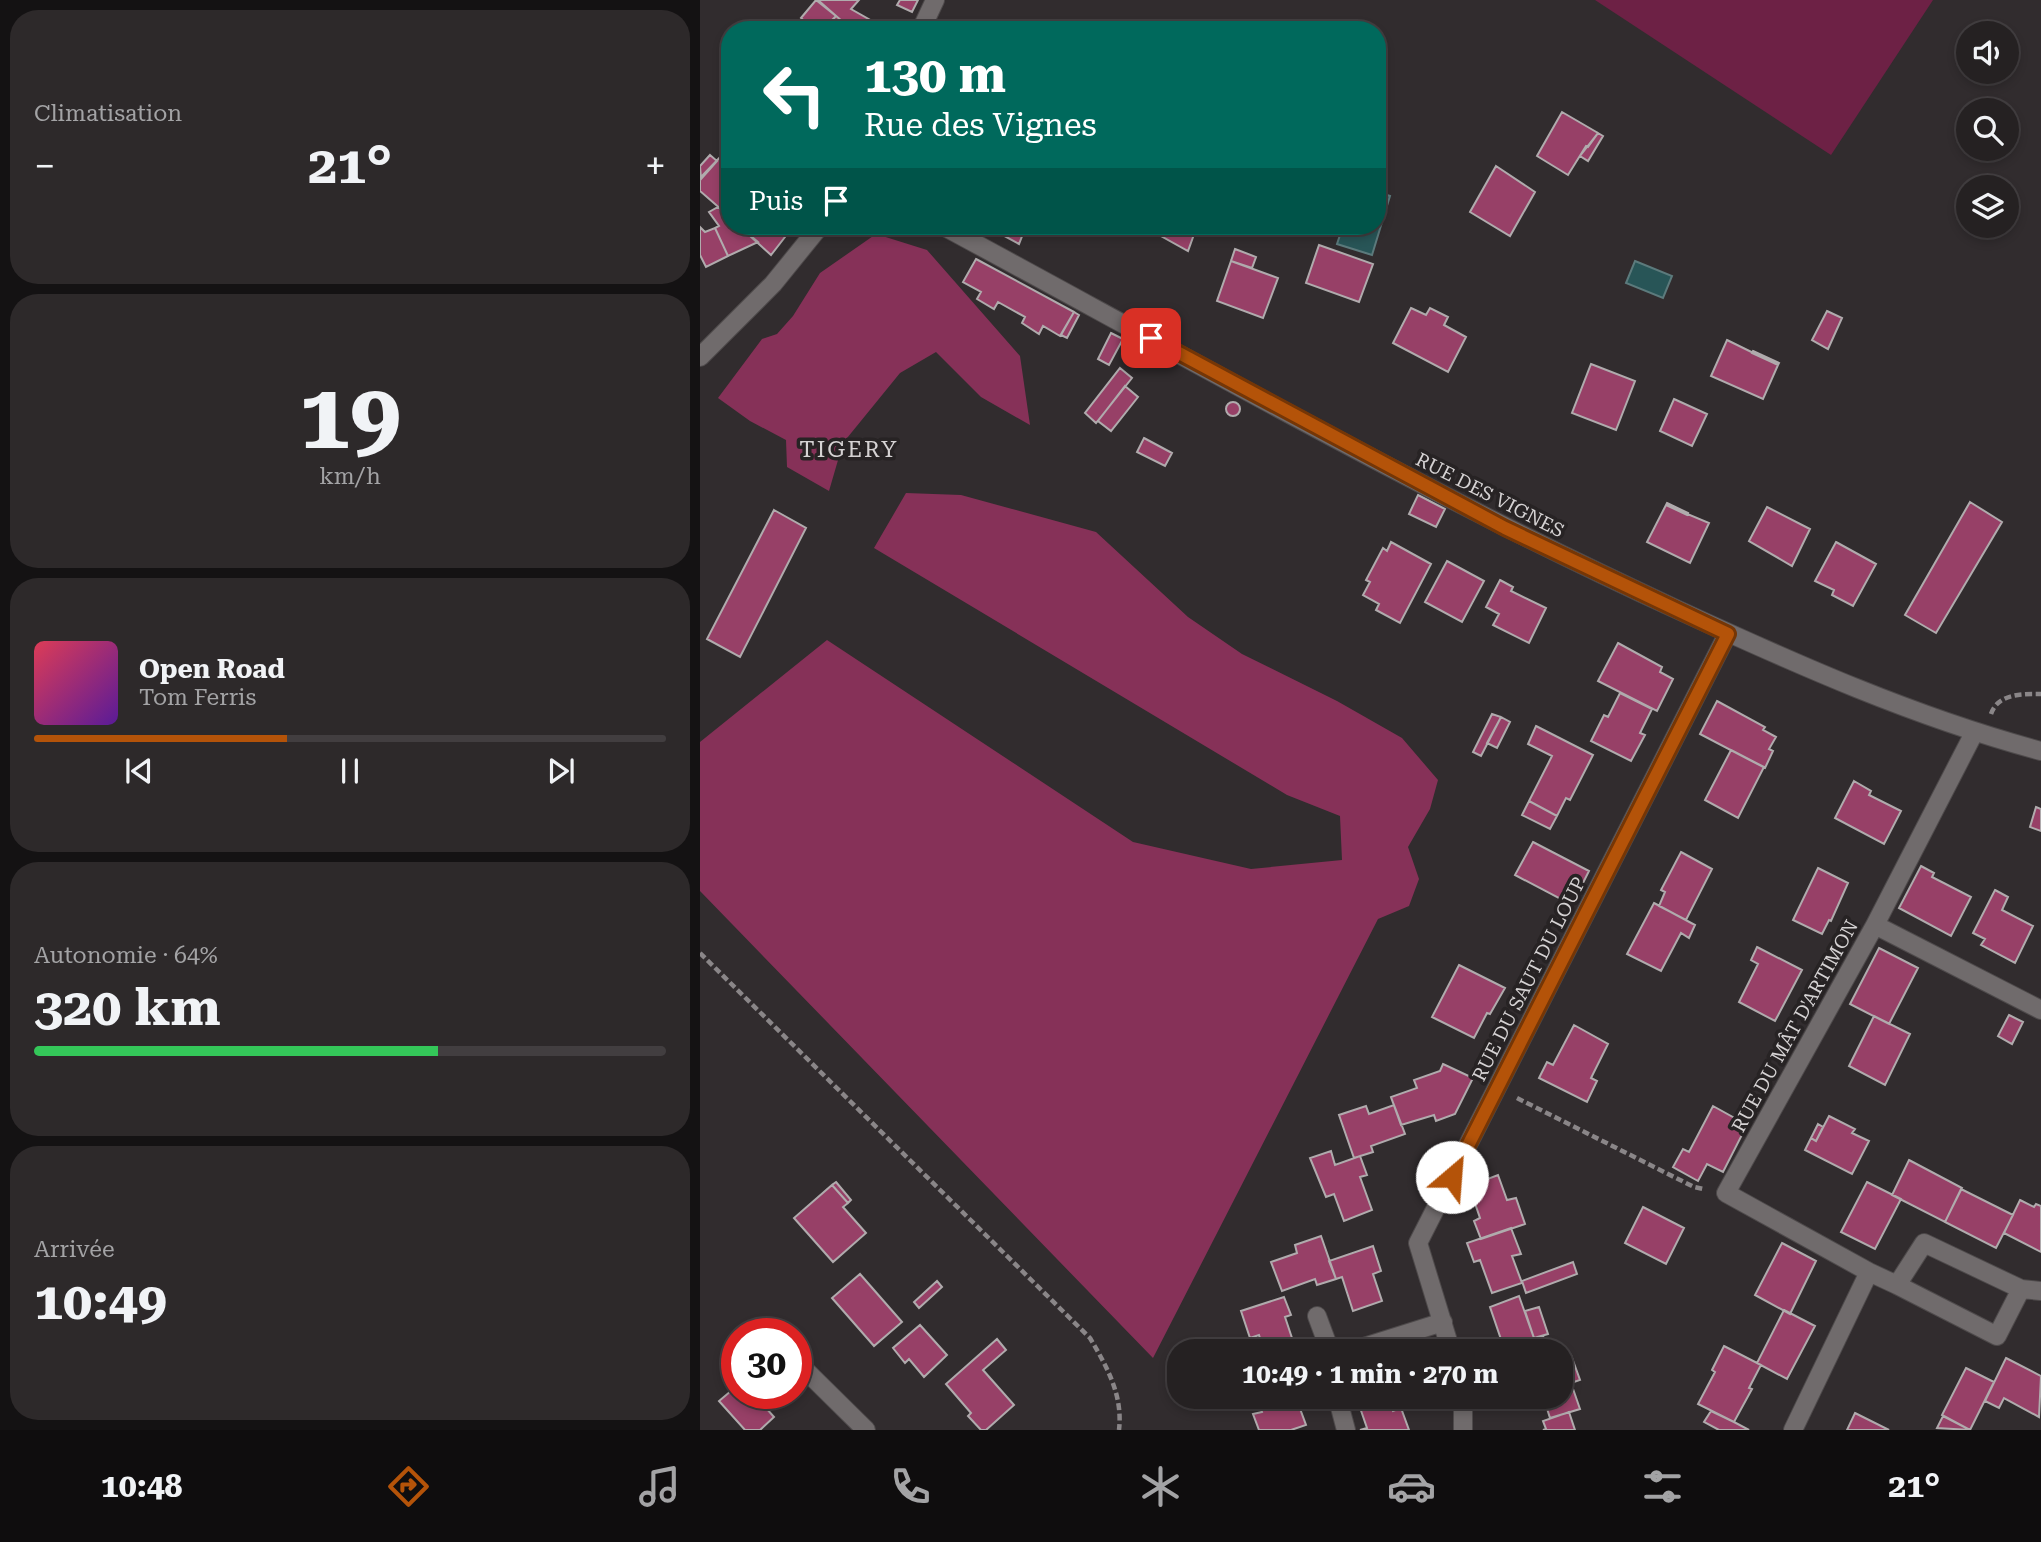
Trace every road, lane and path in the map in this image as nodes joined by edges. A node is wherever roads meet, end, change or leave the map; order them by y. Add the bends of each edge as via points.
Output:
1 (935, 0) edge
2 (925, 21) edge
3 (813, 235) edge
4 (960, 235) edge
5 (700, 356) edge
6 (1728, 634) junction
7 (2041, 694) edge
8 (1989, 719) dead end
9 (1974, 733) junction
10 (2041, 751) edge
11 (1875, 925) junction
12 (700, 953) edge
13 (2041, 1010) edge
14 (1497, 1088) junction
15 (1726, 1193) junction
16 (1868, 1272) junction
17 (1897, 1285) junction
18 (2021, 1289) junction
19 (2041, 1291) edge
20 (1317, 1316) dead end
21 (1443, 1322) junction
22 (1326, 1339) edge
23 (1389, 1339) edge
24 (1448, 1339) edge
25 (812, 1377) edge
26 (1340, 1409) edge
27 (1463, 1409) edge
28 (866, 1430) edge
29 (1119, 1430) edge
30 (1346, 1430) edge
31 (1463, 1430) edge
32 (1794, 1430) edge

1 - 2 street
3 - 5 street via 773,284
4 - 6 street, RUE DES VIGNES via 1505,528
6 - 9 street, RUE DES VIGNES
6 - 14 street, RUE DU SAUT DU LOUP
7 - 8 path via 2014,694 1993,707
9 - 10 street, RUE DES VIGNES
9 - 11 street, RUE DU MÂT D'ARTIMON
11 - 13 street
11 - 15 street, RUE DU MÂT D'ARTIMON
12 - 29 path via 1090,1338 1112,1375 1121,1417
14 - 15 path via 1694,1187
14 - 21 street, RUE DU SAUT DU LOUP via 1418,1243
15 - 16 street
16 - 17 street
16 - 32 street
17 - 18 street via 1924,1243
17 - 18 street via 1997,1336
18 - 19 street
20 - 22 street
21 - 23 street
21 - 24 street, RUE DU SAUT DU LOUP
25 - 28 street
26 - 30 street
27 - 31 street

